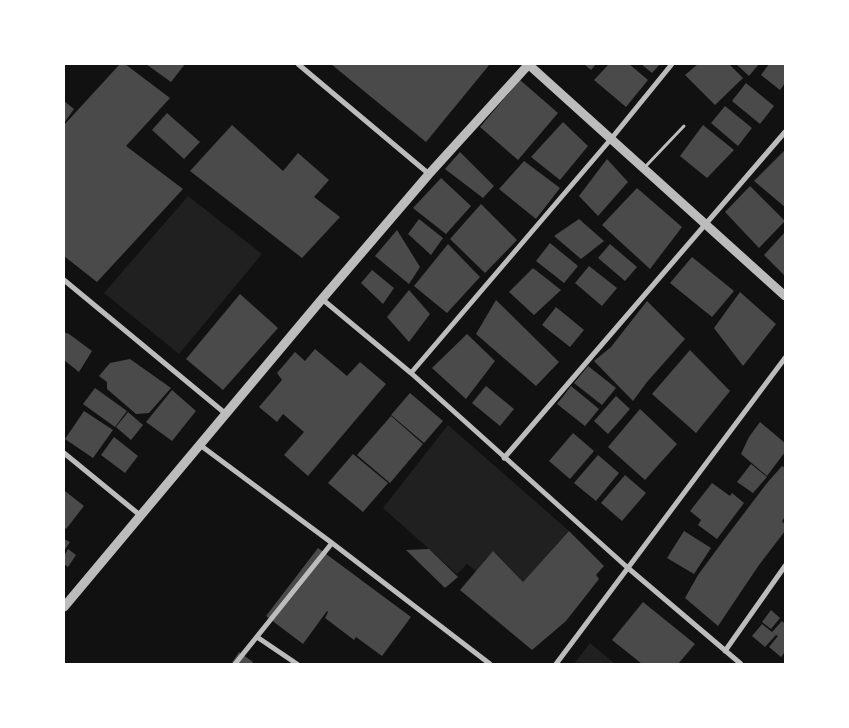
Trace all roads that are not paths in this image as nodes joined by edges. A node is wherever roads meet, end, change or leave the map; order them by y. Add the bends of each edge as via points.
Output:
1 (298, 64) edge
2 (529, 64) edge
3 (672, 64) edge
4 (684, 126) dead end
5 (785, 132) edge
6 (611, 139) junction
7 (644, 168) junction
8 (430, 174) junction
9 (706, 224) junction
10 (64, 280) edge
11 (785, 296) edge
12 (322, 299) junction
13 (785, 358) edge
14 (411, 373) junction
15 (226, 414) junction
16 (200, 445) junction
17 (64, 453) edge
18 (504, 458) junction
19 (141, 516) junction
20 (332, 543) junction
21 (785, 566) edge
22 (628, 568) junction
23 (64, 608) edge
24 (257, 637) junction
25 (725, 651) junction
26 (235, 664) edge
27 (297, 664) edge
28 (490, 664) edge
29 (556, 664) edge
30 (741, 664) edge

1 - 8 street
2 - 6 street
2 - 8 street
3 - 6 street
4 - 7 lane
5 - 9 street
6 - 7 street
6 - 14 street
7 - 9 street
8 - 12 street
9 - 11 street
9 - 18 street
10 - 15 street
12 - 14 street
12 - 15 street
13 - 22 street
14 - 18 street
15 - 16 street
16 - 19 street
16 - 20 street
17 - 19 street
18 - 22 street
19 - 23 street
20 - 24 street
20 - 28 street
21 - 25 street
22 - 25 street
22 - 29 street
24 - 26 street
24 - 27 street
25 - 30 street

